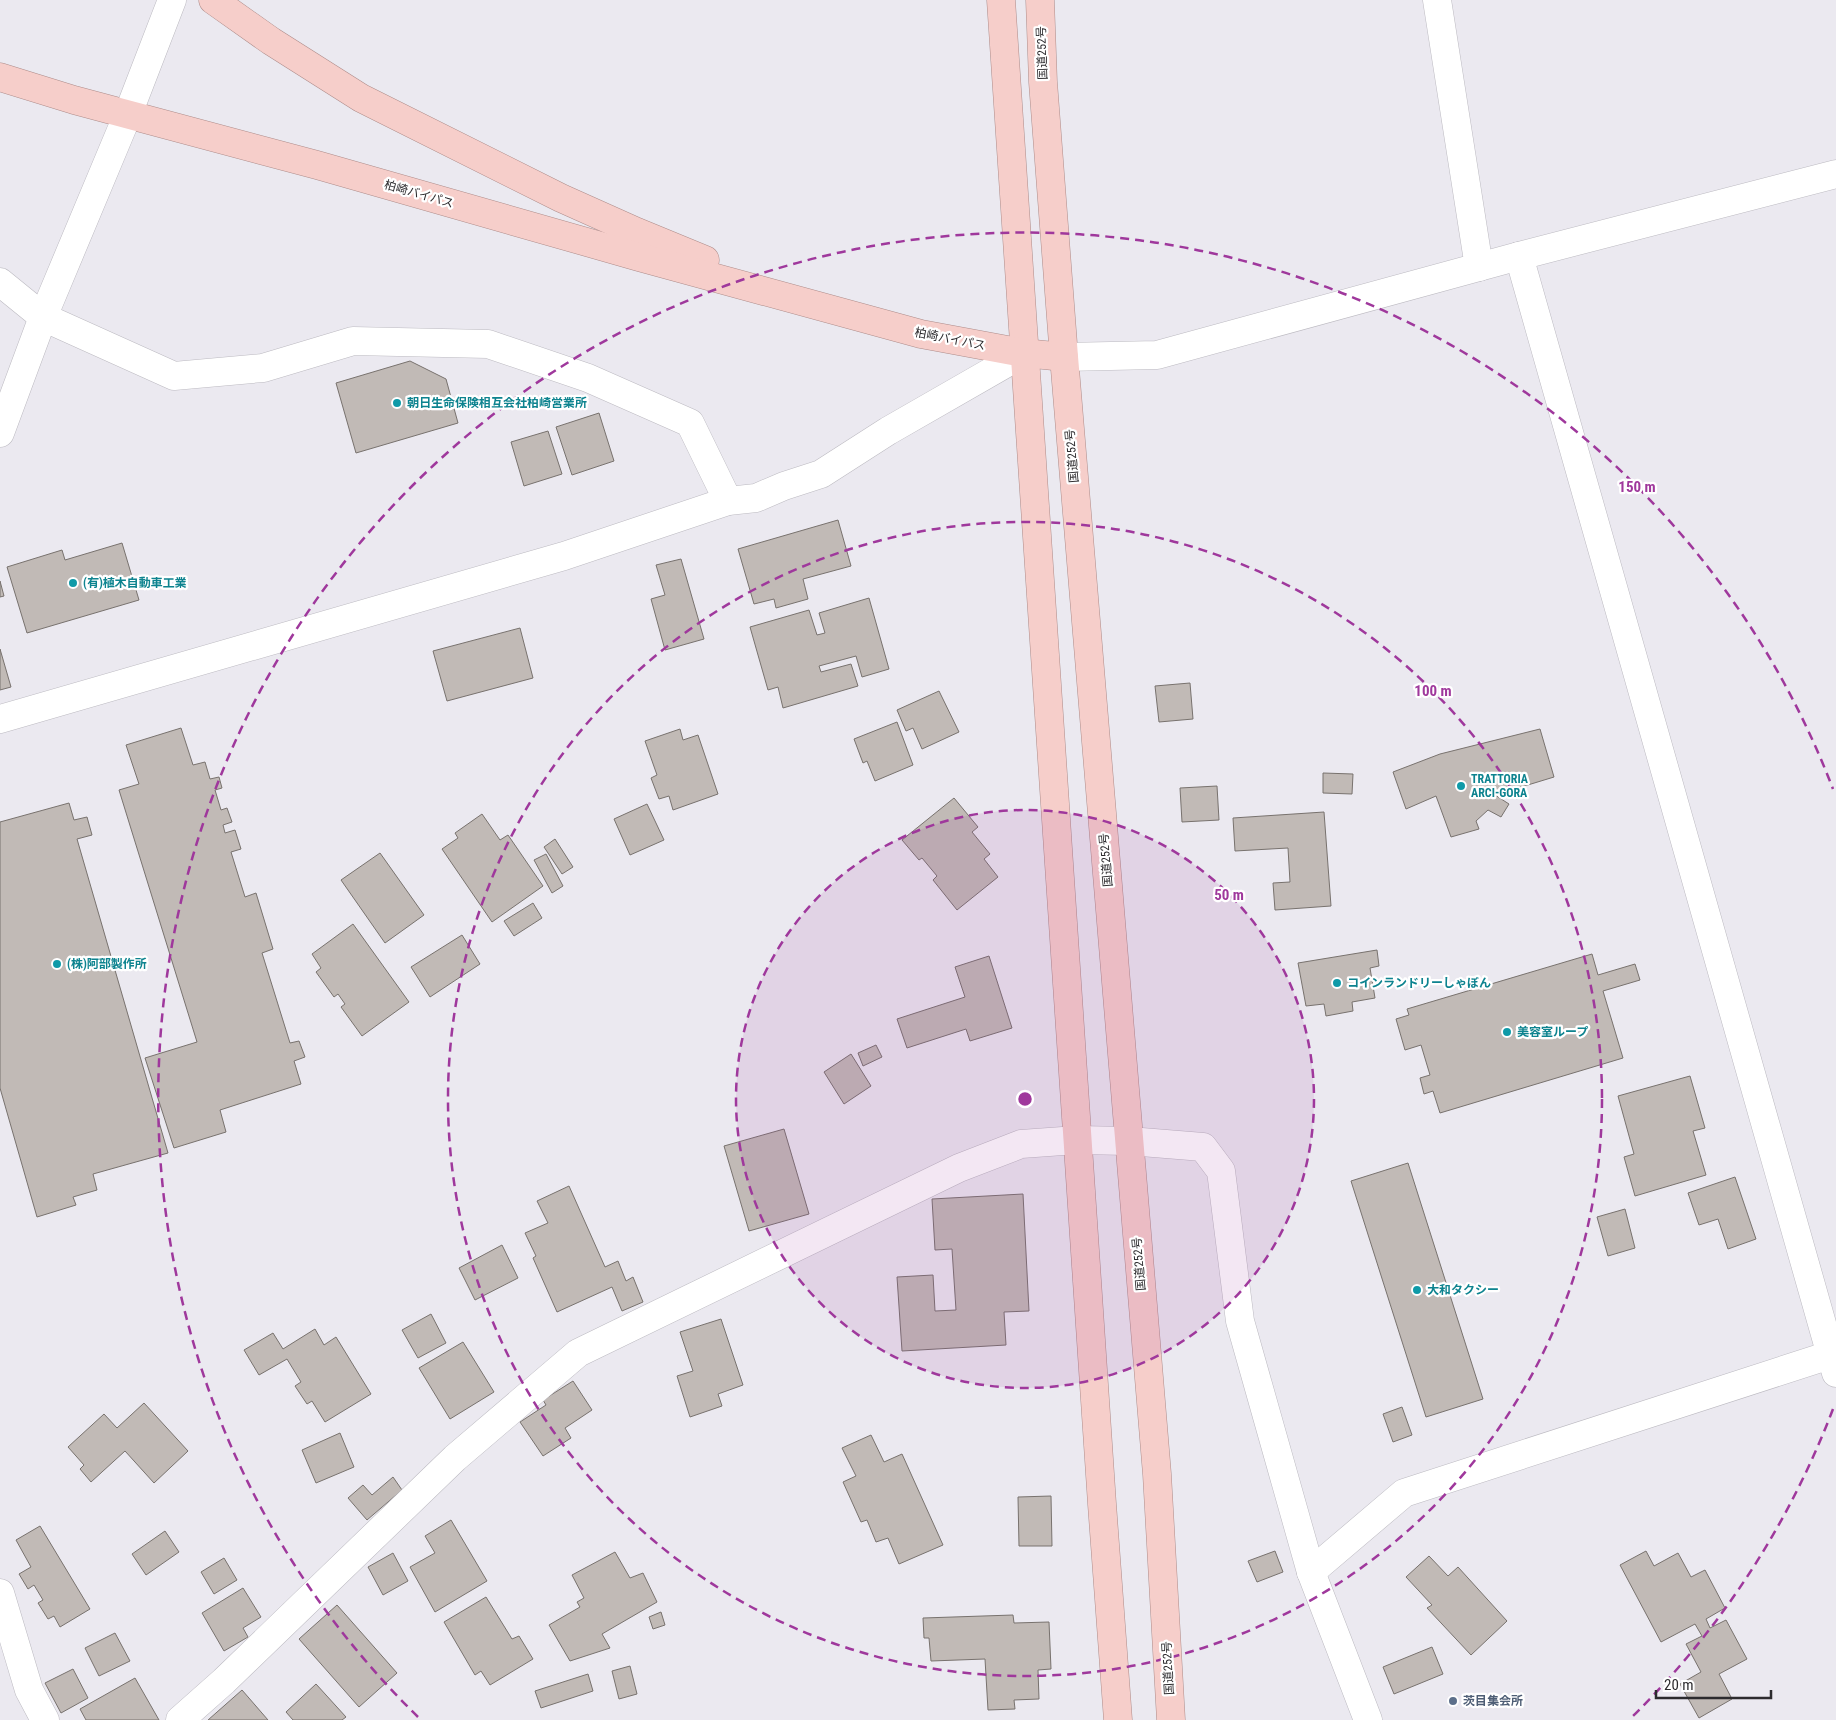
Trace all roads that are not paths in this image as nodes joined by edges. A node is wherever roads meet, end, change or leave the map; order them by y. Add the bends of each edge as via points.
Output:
1 (172, 0) edge
2 (213, 0) edge
3 (1001, 0) edge
4 (1040, 0) edge
5 (1437, 0) edge
6 (0, 76) edge
7 (128, 114) junction
8 (1836, 174) edge
9 (1520, 256) junction
10 (1479, 267) junction
11 (0, 282) edge
12 (837, 311) junction
13 (43, 317) junction
14 (1024, 353) junction
15 (1064, 357) junction
16 (0, 433) edge
17 (728, 501) junction
18 (0, 720) edge
19 (1077, 1140) junction
20 (1129, 1141) junction
21 (1834, 1360) edge
22 (1311, 1572) junction
23 (0, 1593) edge
24 (45, 1720) edge
25 (180, 1720) edge
26 (1118, 1720) edge
27 (1171, 1720) edge
28 (1368, 1720) edge

1 - 7 street
2 - 12 highway, 柏崎バイパス via 360,98 510,173 637,232
3 - 14 highway
4 - 15 highway, 国道252号 via 1043,82
5 - 10 street
6 - 7 highway, 柏崎バイパス
7 - 12 highway, 柏崎バイパス
7 - 13 street
8 - 9 street
9 - 10 street
9 - 21 street
10 - 15 street via 1157,355
11 - 13 street
12 - 14 highway, 柏崎バイパス via 921,334
13 - 16 street
13 - 17 street via 174,376 262,368 352,342 488,344 588,378 690,423
14 - 15 highway, 柏崎バイパス
14 - 17 street via 821,474 756,498
14 - 19 highway
15 - 20 highway, 国道252号
17 - 18 street via 564,556
19 - 20 street
19 - 25 street via 1021,1144 959,1168 578,1353 455,1458
19 - 26 highway
20 - 22 street via 1203,1147 1221,1171 1240,1321
20 - 27 highway, 国道252号 via 1157,1474
21 - 22 street via 1404,1494
22 - 28 street
23 - 24 street via 29,1690

